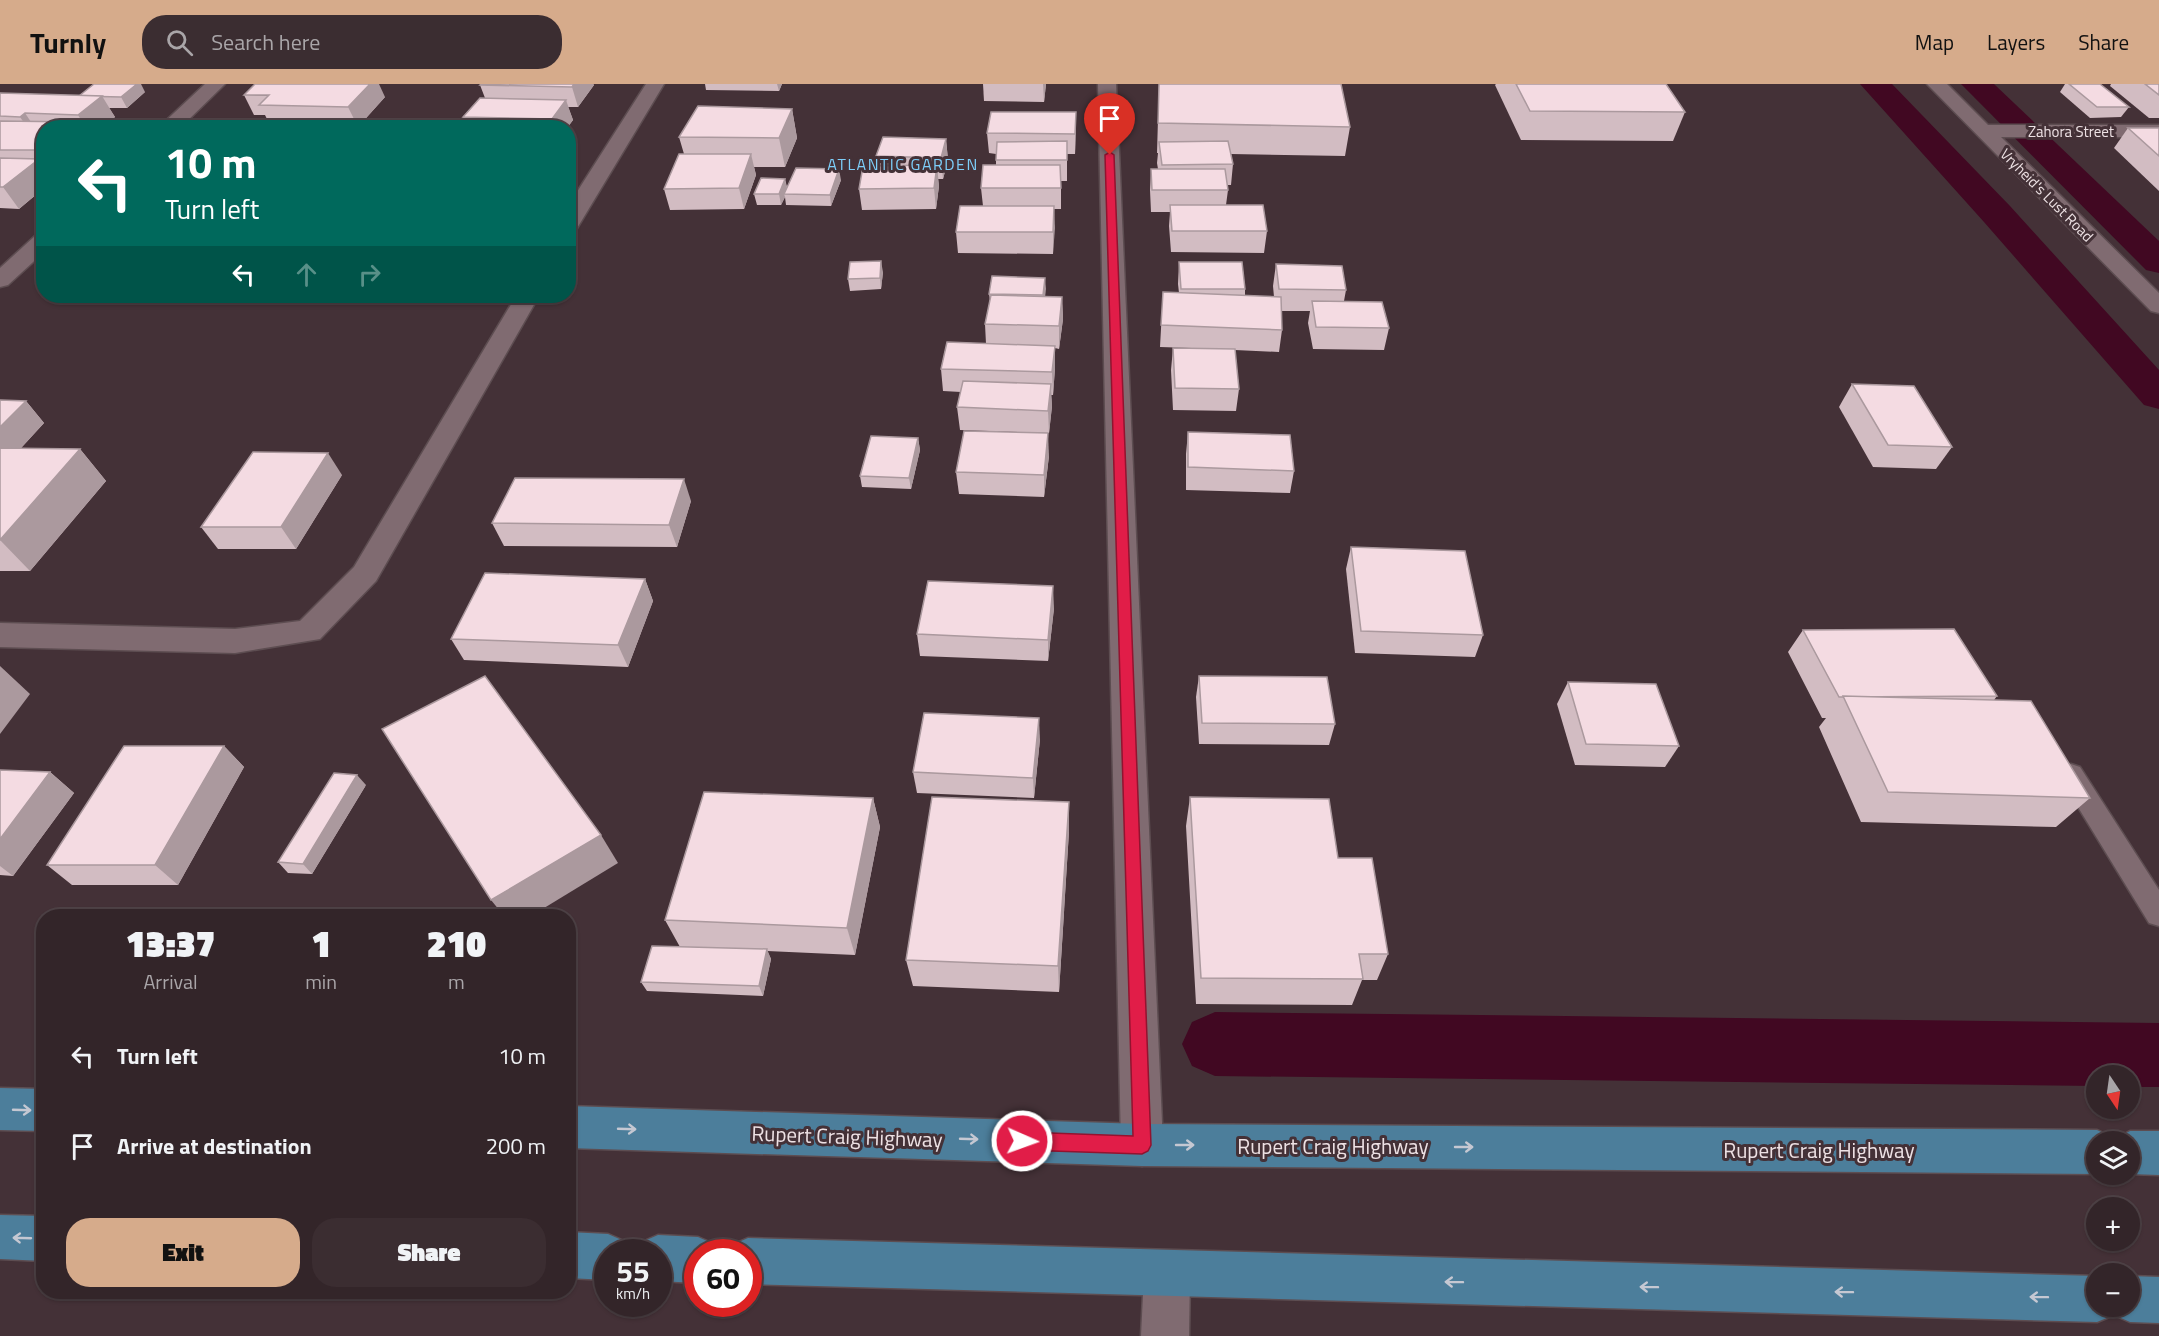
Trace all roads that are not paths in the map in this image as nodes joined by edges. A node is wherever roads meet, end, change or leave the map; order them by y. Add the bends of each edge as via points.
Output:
1 (216, 84) edge
2 (655, 84) edge
3 (1107, 84) edge
4 (1936, 84) edge
5 (177, 120) edge
6 (1990, 131) junction
7 (2159, 131) edge
8 (576, 212) edge
9 (36, 247) edge
10 (0, 280) edge
11 (523, 303) edge
12 (2159, 306) edge
13 (0, 635) edge
14 (2060, 756) edge
15 (2159, 914) edge
16 (0, 1109) edge
17 (36, 1110) edge
18 (576, 1127) edge
19 (1142, 1145) junction
20 (2086, 1152) edge
21 (2140, 1153) edge
22 (2159, 1153) edge
23 (0, 1237) edge
24 (36, 1239) edge
25 (576, 1256) edge
26 (594, 1257) edge
27 (762, 1261) edge
28 (1167, 1275) junction
29 (2086, 1299) edge
30 (2140, 1299) edge
31 (2159, 1300) edge
32 (1165, 1336) edge

1 - 5 street
2 - 8 street
3 - 19 street
4 - 6 street, Vryheid's Lust Road
6 - 7 street, Zahora Street
6 - 12 street, Vryheid's Lust Road
9 - 10 street
11 - 13 street via 365,574 309,631 235,641
14 - 15 lane
16 -> 17 main road
18 -> 19 main road, Rupert Craig Highway
19 -> 20 main road, Rupert Craig Highway
21 - 22 main road
24 -> 23 main road
25 - 26 main road
27 - 28 main road
29 -> 28 main road
28 - 32 street
30 - 31 main road

